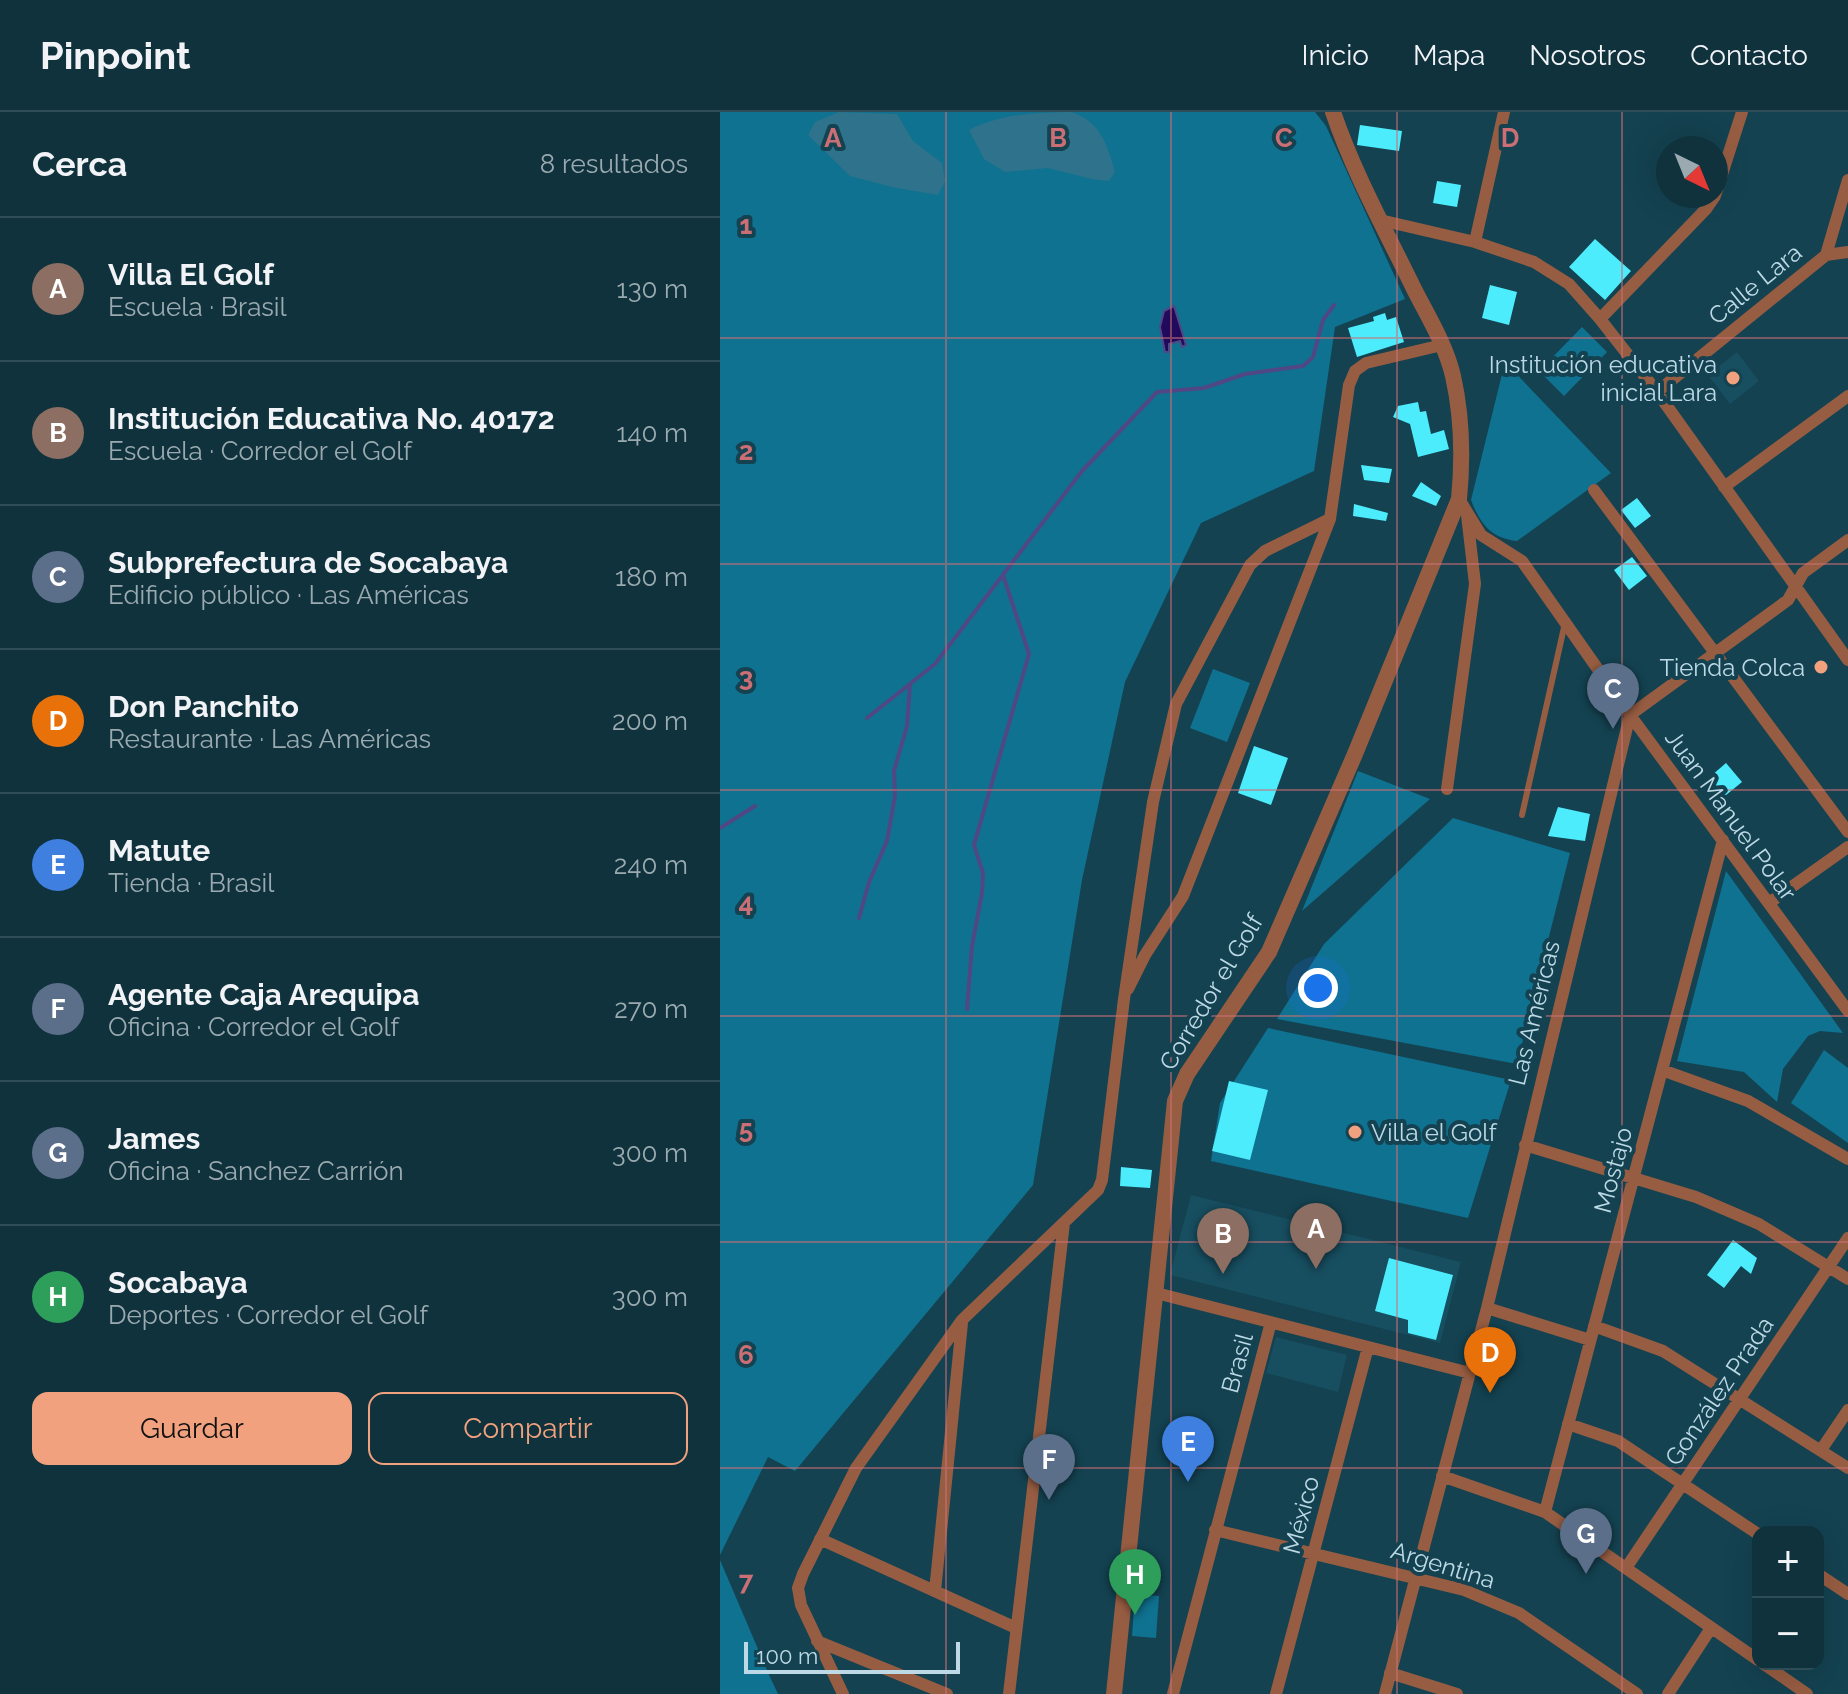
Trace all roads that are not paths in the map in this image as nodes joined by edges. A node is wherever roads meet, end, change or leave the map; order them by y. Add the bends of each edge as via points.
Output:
1 (1333, 112) edge
2 (1504, 112) edge
3 (1742, 112) edge
4 (1728, 156) edge
5 (1848, 180) edge
6 (1707, 208) edge
7 (1380, 220) junction
8 (1475, 242) junction
9 (1848, 252) edge
10 (1826, 255) junction
11 (1600, 319) junction
12 (1442, 345) junction
13 (1657, 392) junction
14 (1848, 396) edge
15 (1724, 487) junction
16 (1594, 490) dead end
17 (1463, 505) junction
18 (1330, 519) junction
19 (1848, 540) edge
20 (1795, 587) junction
21 (1565, 622) junction
22 (1714, 652) junction
23 (1848, 660) edge
24 (1630, 715) junction
25 (1447, 789) dead end
26 (1522, 815) dead end
27 (1848, 832) edge
28 (1723, 840) junction
29 (1848, 847) edge
30 (1769, 903) junction
31 (1124, 999) junction
32 (1848, 1011) edge
33 (1662, 1070) junction
34 (1525, 1145) junction
35 (1848, 1159) edge
36 (1634, 1176) junction
37 (1064, 1223) junction
38 (1848, 1238) edge
39 (1829, 1267) junction
40 (1848, 1279) edge
41 (1156, 1293) junction
42 (1487, 1308) junction
43 (962, 1320) junction
44 (1271, 1322) junction
45 (1594, 1326) junction
46 (1590, 1340) junction
47 (1368, 1347) junction
48 (1470, 1373) junction
49 (1739, 1400) junction
50 (1848, 1410) edge
51 (1568, 1424) junction
52 (1821, 1450) junction
53 (1848, 1468) edge
54 (1442, 1476) junction
55 (1682, 1484) junction
56 (1545, 1512) junction
57 (1215, 1530) junction
58 (1752, 1530) edge
59 (820, 1539) junction
60 (1314, 1553) junction
61 (1626, 1568) junction
62 (1415, 1578) junction
63 (1824, 1578) edge
64 (935, 1591) junction
65 (1848, 1594) edge
66 (1016, 1628) junction
67 (1711, 1628) junction
68 (817, 1641) junction
69 (1752, 1656) edge
70 (1773, 1670) edge
71 (1390, 1673) junction
72 (923, 1689) edge
73 (843, 1694) edge
74 (947, 1694) edge
75 (1009, 1694) edge
76 (1114, 1694) edge
77 (1173, 1694) edge
78 (1276, 1694) edge
79 (1385, 1694) edge
80 (1457, 1694) edge
81 (1637, 1694) edge
82 (1668, 1694) edge
83 (1807, 1694) edge

1 - 7 street, Corredor el Golf
2 - 8 street
3 - 4 street
5 - 10 street
6 - 11 street
7 - 8 street
7 - 12 street, Corredor el Golf
8 - 11 street via 1534,262 1569,284
9 - 10 street, Calle Lara
10 - 13 street, Calle Lara
11 - 13 street
12 - 17 street, Corredor el Golf via 1461,426
12 - 18 street via 1366,363 1355,371
13 - 15 street
14 - 15 street
15 - 20 street
16 - 22 street
17 - 21 street, Juan Manuel Polar via 1481,535 1522,561
17 - 25 street via 1475,584
17 - 41 street, Corredor el Golf via 1269,952 1187,1074 1175,1101
18 - 31 street via 1183,896
18 - 31 street via 1265,551 1250,565 1176,704 1153,802
19 - 20 street via 1803,573
20 - 22 street via 1788,600
20 - 23 street
21 - 24 street, Juan Manuel Polar
21 - 26 lane
22 - 24 street
22 - 27 street
24 - 28 street, Juan Manuel Polar
24 - 34 street, Las Américas
28 - 30 street, Juan Manuel Polar
28 - 33 street, Mostajo
29 - 30 street
30 - 32 street, Juan Manuel Polar
31 - 37 street via 1102,1180
33 - 35 street via 1748,1101
33 - 36 street, Mostajo
34 - 36 street
34 - 42 street, Las Américas
36 - 39 street via 1759,1224
36 - 45 street, Mostajo
37 - 43 street
37 - 66 street
38 - 39 street, González Prada
39 - 40 street
39 - 49 street, González Prada
41 - 44 street
41 - 76 street, Corredor el Golf
42 - 46 street
42 - 48 street, Las Américas
43 - 59 street via 856,1468
43 - 64 street
44 - 47 street
44 - 57 street, Brasil
45 - 46 street, Mostajo
45 - 49 street via 1663,1351
46 - 51 street, Mostajo
47 - 48 street
47 - 60 street, México
48 - 54 street, Las Américas
49 - 52 street
49 - 55 street, González Prada
50 - 52 street
51 - 55 street via 1618,1441
51 - 56 street, Mostajo
52 - 53 street
54 - 56 street
54 - 62 street, Las Américas
55 - 58 street
55 - 61 street, González Prada
56 - 61 street
57 - 60 street, Argentina
57 - 77 street, Brasil
59 - 64 street
59 - 68 street via 798,1588
60 - 62 street, Argentina
60 - 78 street, México
61 - 67 street
62 - 71 street, Las Américas
62 - 81 street, Argentina via 1464,1590 1519,1613
63 - 65 street
64 - 66 street
66 - 75 street
67 - 69 street
67 - 82 street
68 - 72 street
68 - 73 street
70 - 83 street
71 - 79 street, Las Américas
71 - 80 street
72 - 74 street

